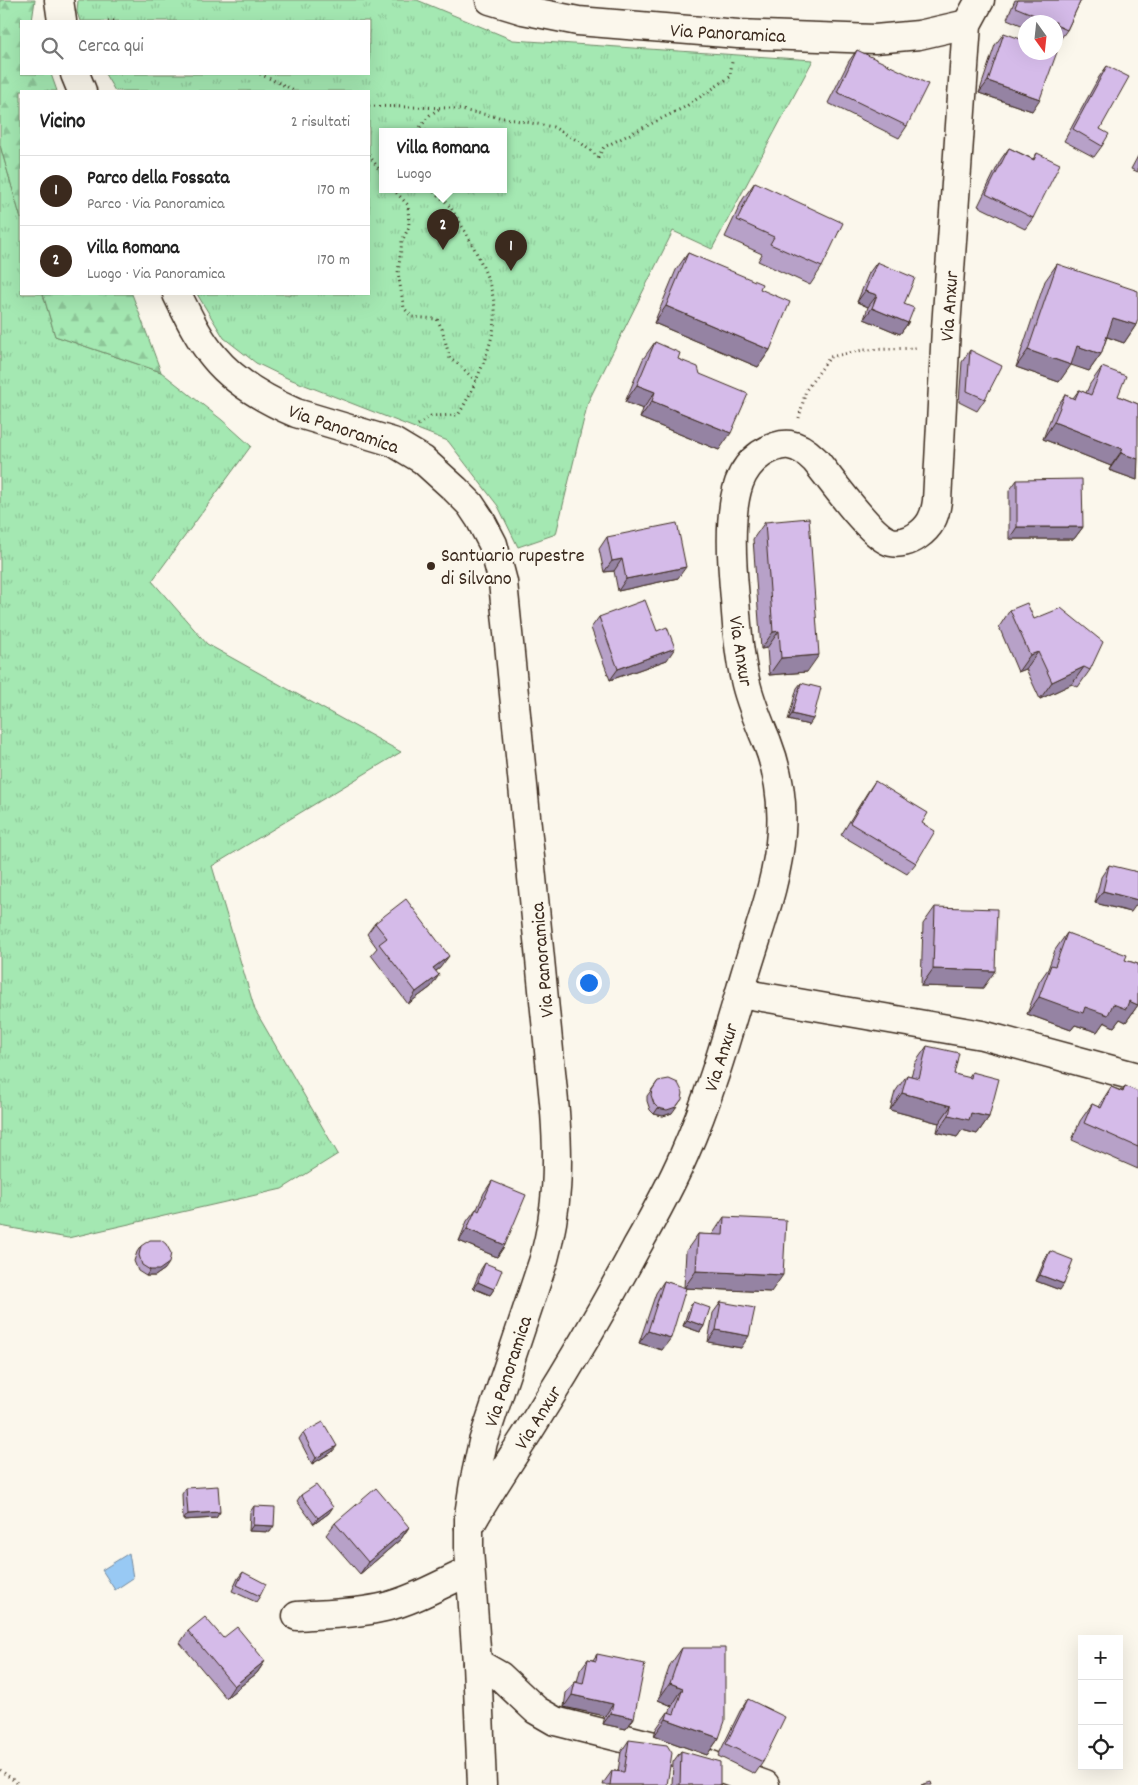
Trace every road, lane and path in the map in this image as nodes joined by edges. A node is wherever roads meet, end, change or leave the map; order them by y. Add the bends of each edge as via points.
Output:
1 (59, 0) edge
2 (490, 0) edge
3 (980, 0) edge
4 (62, 20) edge
5 (967, 24) junction
6 (738, 34) junction
7 (75, 75) edge
8 (262, 75) edge
9 (82, 90) edge
10 (294, 90) edge
11 (370, 106) edge
12 (439, 108) junction
13 (419, 128) edge
14 (370, 156) edge
15 (379, 169) edge
16 (397, 193) edge
17 (435, 193) edge
18 (178, 295) edge
19 (946, 328) junction
20 (476, 381) junction
21 (458, 415) dead end
22 (793, 444) junction
23 (740, 993) junction
24 (1138, 1076) edge
25 (469, 1527) junction
26 (470, 1571) junction
27 (297, 1616) dead end
28 (476, 1663) junction
29 (0, 1770) edge
30 (20, 1785) edge
31 (482, 1785) edge
32 (765, 1785) edge

1 - 4 street
2 - 6 street, Via Panoramica via 578,21
3 - 5 street, Via Anxur
5 - 6 street, Via Panoramica via 920,35 875,39
5 - 19 street, Via Anxur
6 - 12 path via 730,77 685,107 604,147 598,157 553,127
7 - 9 street
8 - 10 path
11 - 12 path
12 - 13 path
14 - 15 path
16 - 20 path via 408,205 409,227 402,241 398,273 404,308 412,317 437,319 450,359
17 - 20 path via 449,206 470,242 494,302 495,320
18 - 25 street, Via Panoramica via 214,358 253,391 296,413 392,442 414,453 440,474 480,519 501,569 558,1165 550,1237 483,1442
19 - 22 path via 945,337 916,348 863,350 830,357 806,390
19 - 22 street, Via Anxur via 937,501 931,523 919,534 906,541 886,540 870,526 815,460
20 - 21 path
22 - 23 street, Via Anxur via 777,446 752,462 738,486 734,507 732,560 740,655 751,703 772,759 782,811 776,868
23 - 24 street via 982,1035
23 - 25 street, Via Anxur via 702,1111 660,1205 587,1337
25 - 26 street, Via Panoramica
26 - 27 street via 384,1607
26 - 28 street, Via Panoramica
28 - 31 street, Via Panoramica
28 - 32 street via 500,1676 536,1710 555,1721 670,1750
29 - 30 path

